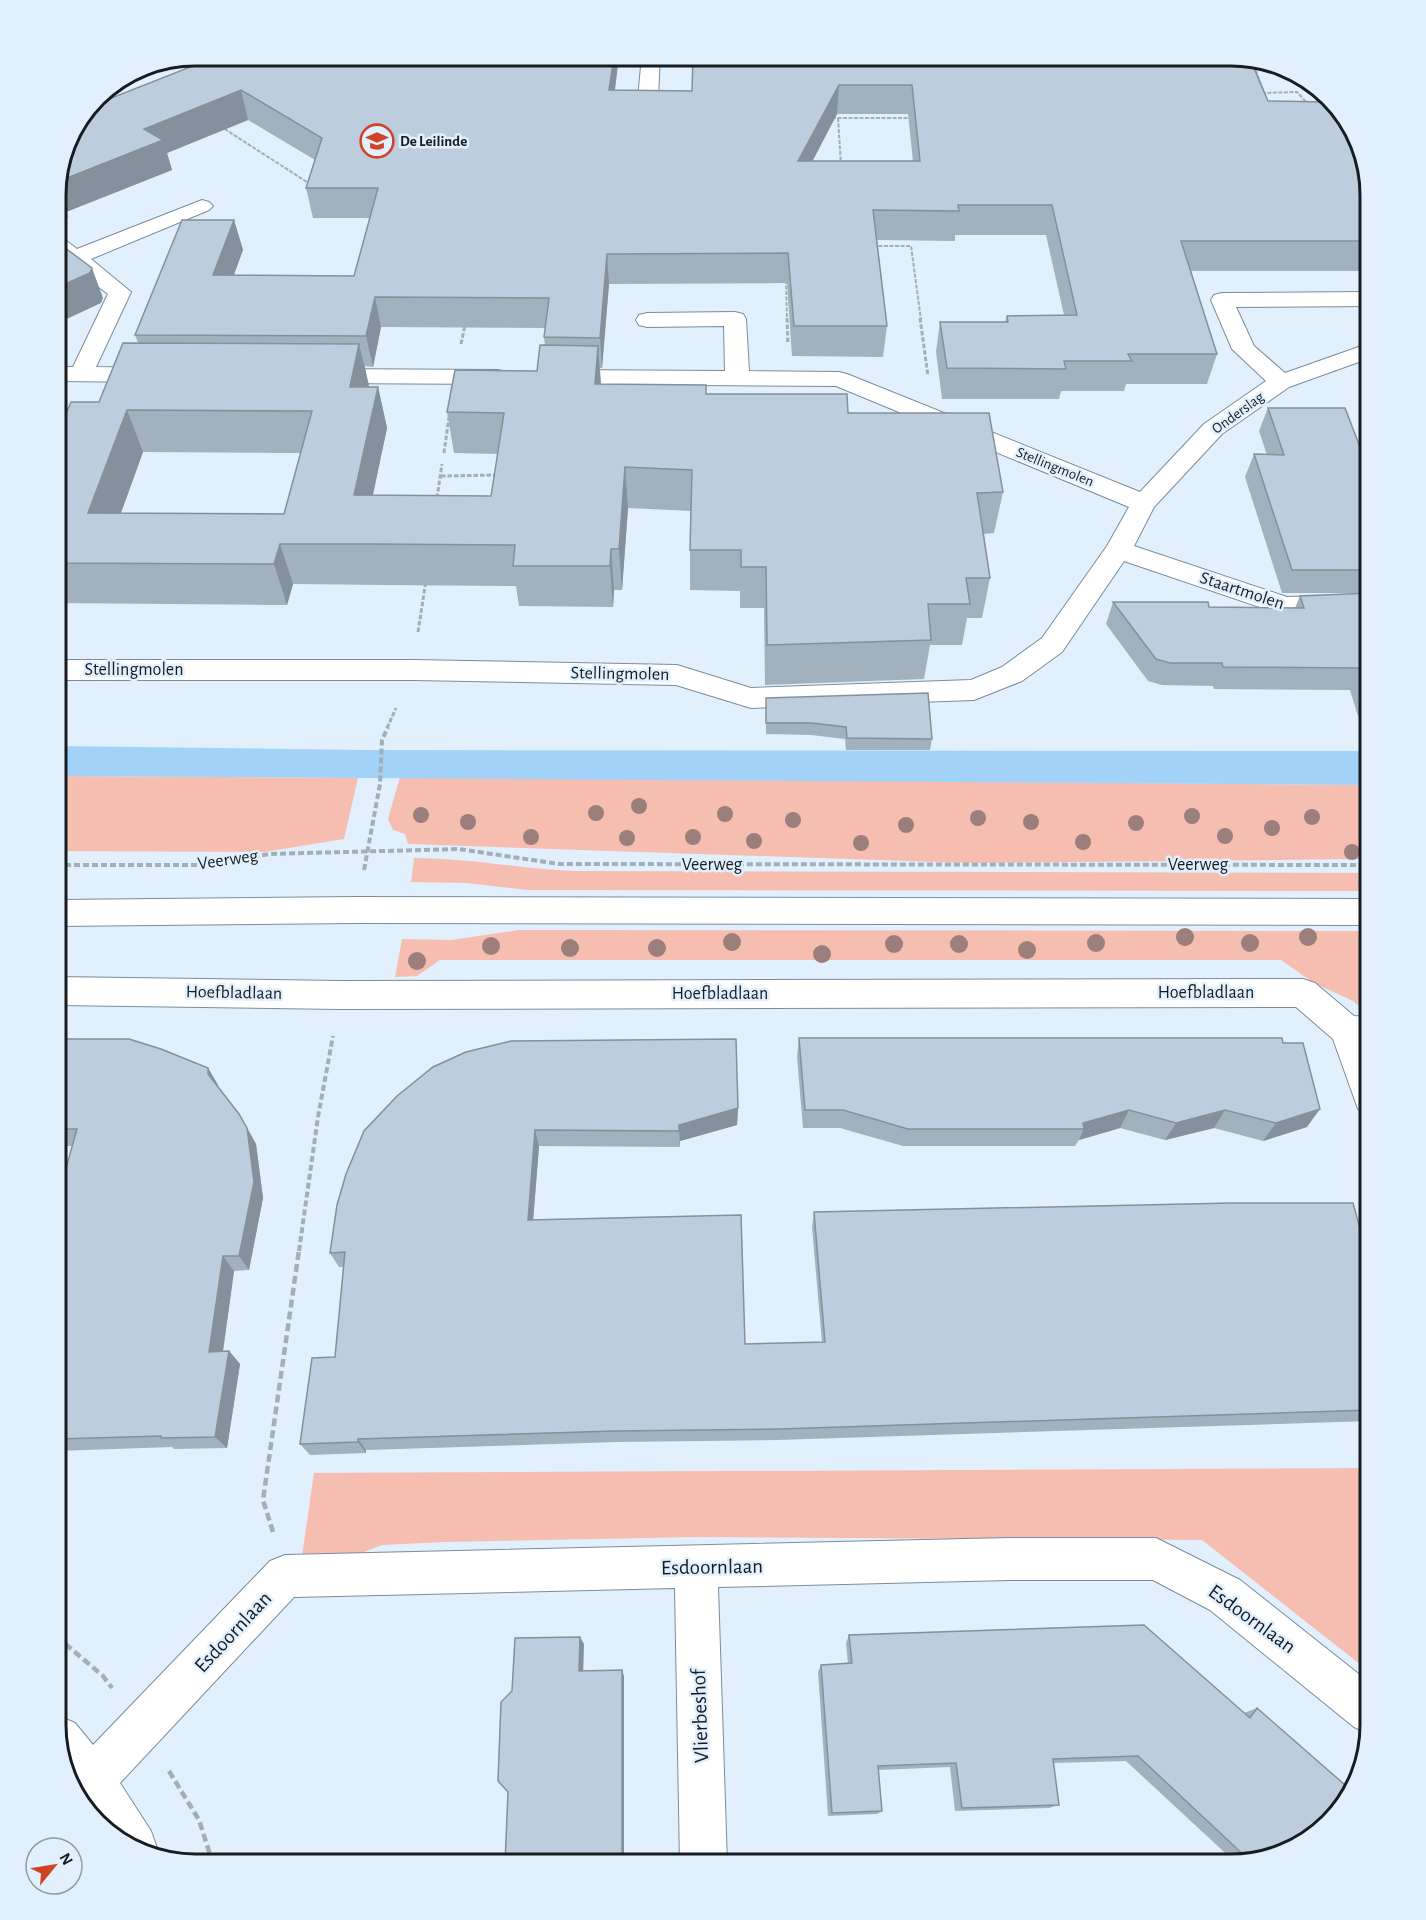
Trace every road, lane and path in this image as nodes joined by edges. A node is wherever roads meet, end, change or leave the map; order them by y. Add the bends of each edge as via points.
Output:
1 (650, 66) edge
2 (1255, 68) edge
3 (648, 98) edge
4 (1312, 109) edge
5 (838, 118) edge
6 (219, 126) edge
7 (842, 175) edge
8 (320, 184) edge
9 (202, 206) dead end
10 (869, 246) edge
11 (66, 251) edge
12 (75, 258) junction
13 (786, 280) edge
14 (1360, 299) edge
15 (647, 320) dead end
16 (736, 348) junction
17 (1360, 354) edge
18 (66, 374) edge
19 (81, 375) junction
20 (174, 375) edge
21 (303, 376) edge
22 (737, 378) junction
23 (1281, 382) junction
24 (934, 418) junction
25 (442, 464) dead end
26 (500, 475) edge
27 (441, 476) junction
28 (437, 498) edge
29 (1144, 503) junction
30 (1118, 550) junction
31 (427, 570) edge
32 (1360, 604) edge
33 (66, 670) edge
34 (412, 670) junction
35 (382, 740) dead end
36 (369, 851) junction
37 (66, 865) edge
38 (1360, 866) edge
39 (356, 910) junction
40 (1360, 912) edge
41 (66, 913) edge
42 (66, 991) edge
43 (340, 995) junction
44 (1359, 1031) edge
45 (696, 1568) junction
46 (285, 1576) junction
47 (1360, 1702) edge
48 (69, 1752) edge
49 (91, 1780) junction
50 (124, 1832) edge
51 (704, 1854) edge

1 - 3 street
2 - 4 path via 1264,93 1297,92
5 - 7 path
6 - 8 path via 309,184
9 - 12 street
10 - 24 path via 911,246
11 - 12 street
12 - 19 street via 120,292
13 - 16 path via 788,349
14 - 23 street via 1222,300 1244,349
15 - 16 street via 735,320
16 - 22 street
17 - 23 street, Onderslag
18 - 19 street
19 - 20 street
21 - 22 street, Stellingmolen
22 - 24 street, Stellingmolen via 839,379
23 - 29 street, Onderslag via 1213,429
24 - 29 street, Stellingmolen
25 - 27 path
26 - 27 path
27 - 28 path
29 - 30 street, Onderslag
30 - 32 street, Staartmolen via 1286,607
30 - 34 street, Stellingmolen via 1052,645 1012,674 974,690 751,698 677,675
31 - 34 path
33 - 34 street, Stellingmolen
35 - 36 path via 380,784
36 - 37 path, Veerweg via 270,854 205,865
36 - 38 path, Veerweg via 459,849 559,864
36 - 39 path
39 - 40 street
39 - 41 street
42 - 43 street, Hoefbladlaan
43 - 44 street, Hoefbladlaan via 1302,993
43 - 46 path via 318,1117 263,1500
45 - 46 street, Esdoornlaan
45 - 47 street, Esdoornlaan via 1156,1558 1225,1594
45 - 51 street, Vlierbeshof
46 - 49 street, Esdoornlaan
48 - 49 street
49 - 50 street

